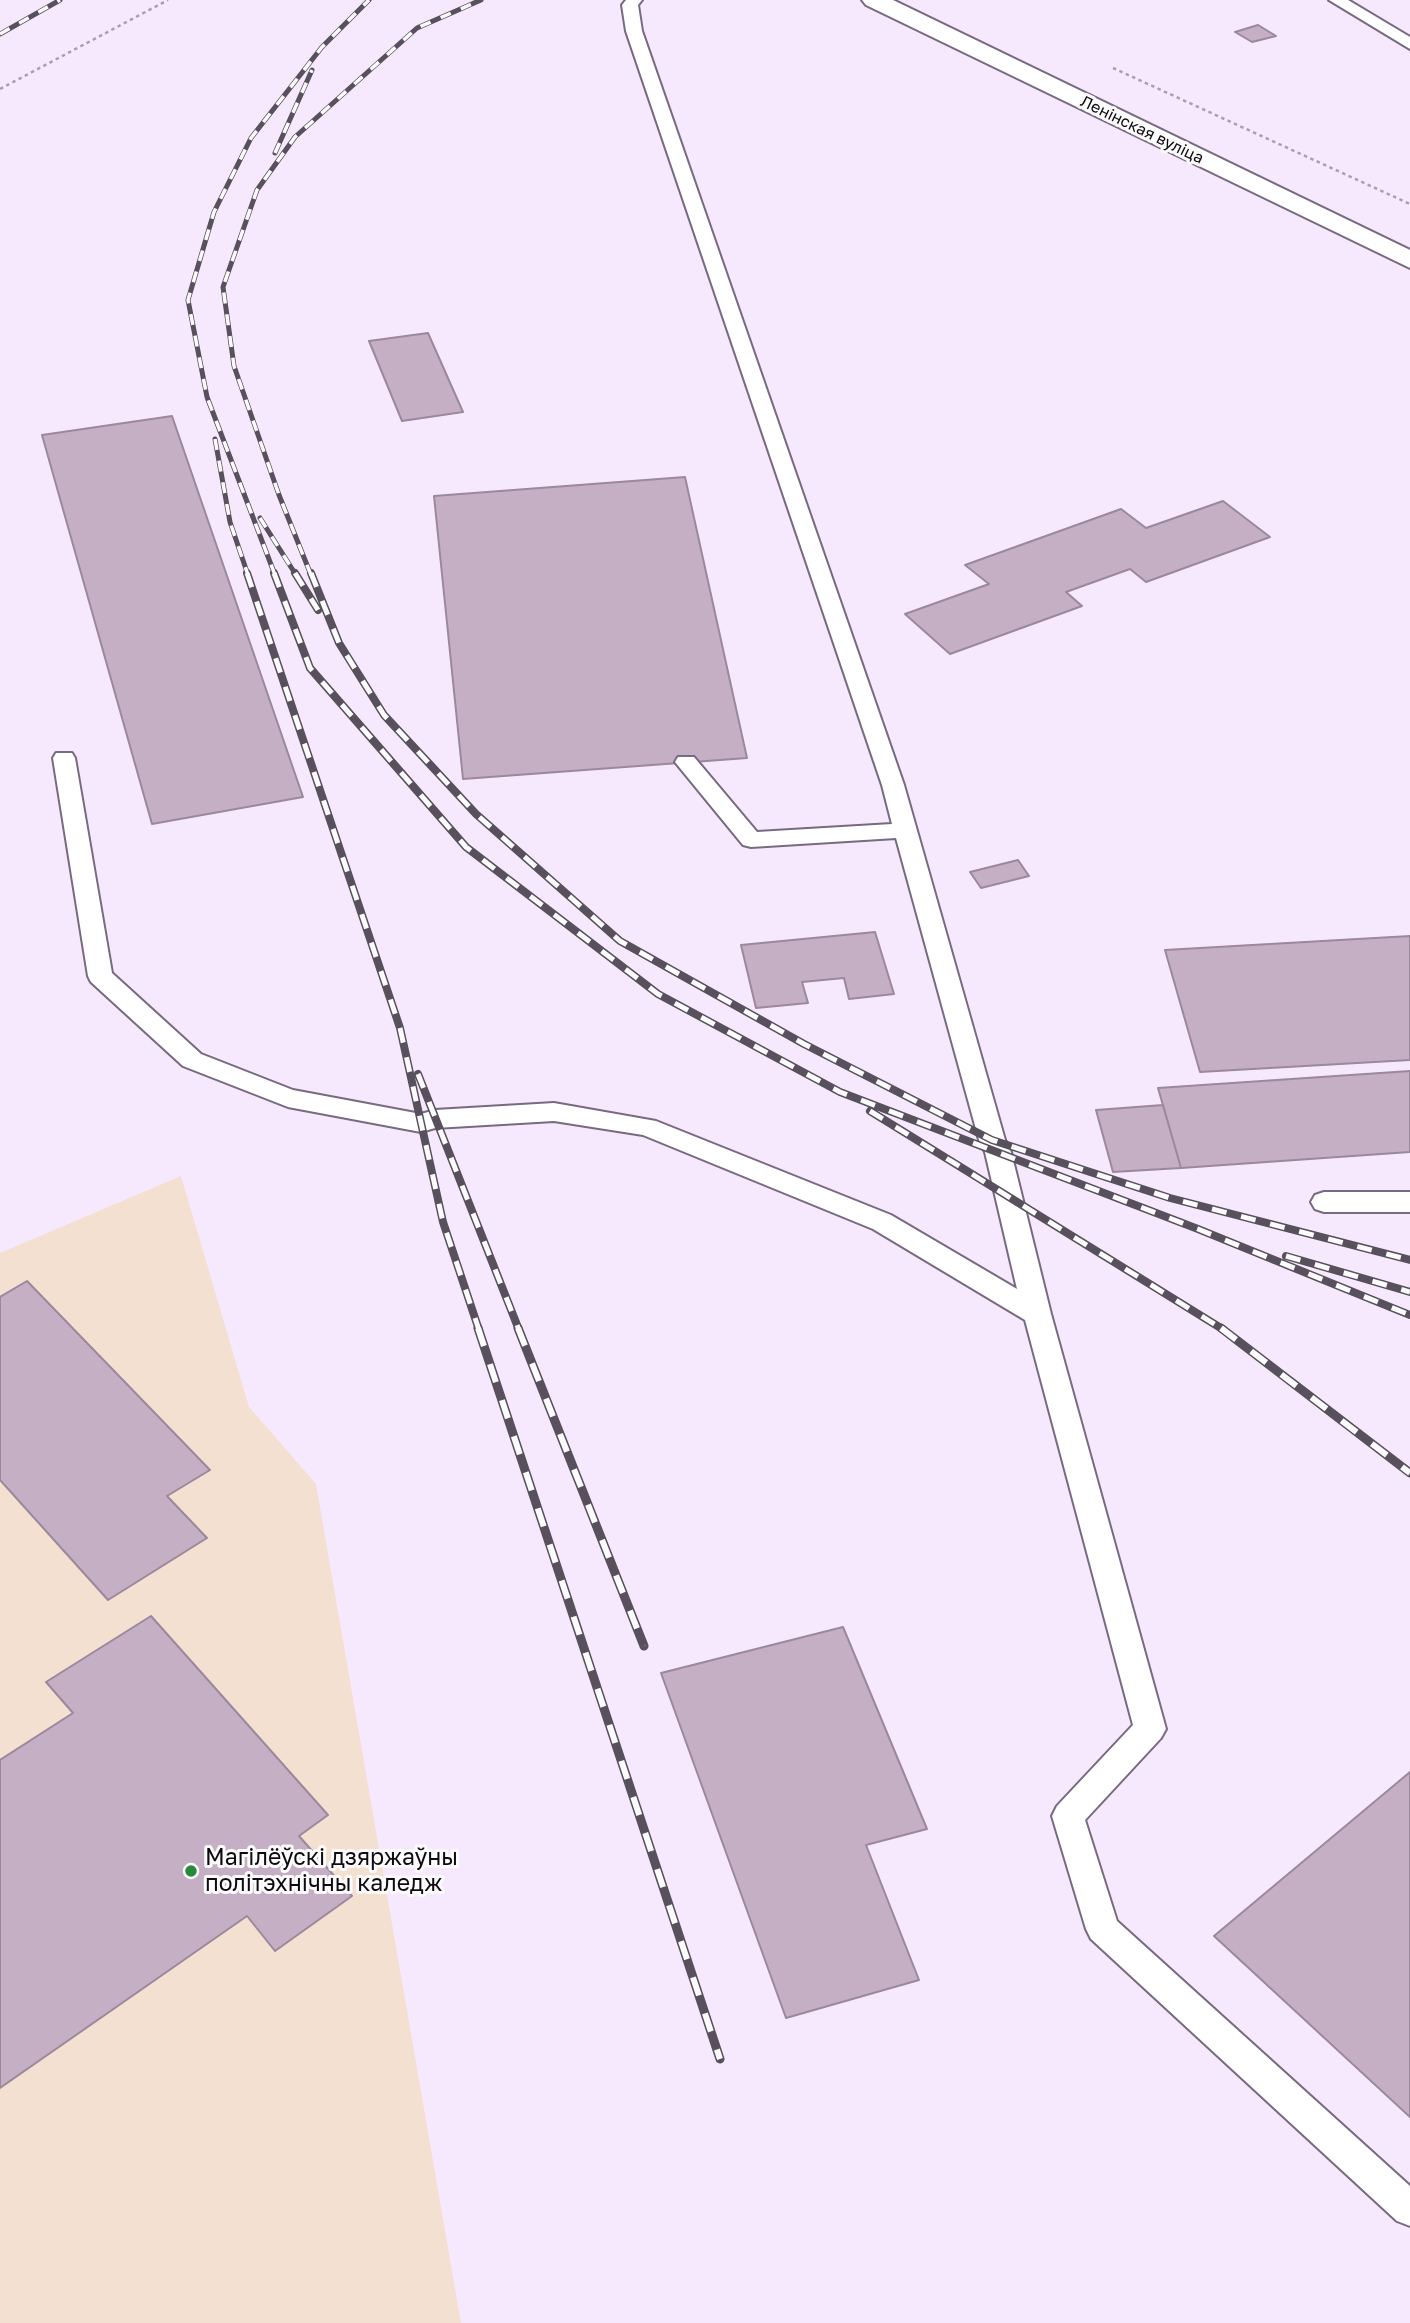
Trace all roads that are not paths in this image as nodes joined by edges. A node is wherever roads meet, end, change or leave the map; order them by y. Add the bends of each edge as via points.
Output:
1 (634, 0) edge
2 (874, 0) edge
3 (1337, 0) edge
4 (927, 1) edge
5 (1410, 44) edge
6 (1097, 71) road end
7 (1410, 260) edge
8 (64, 758) dead end
9 (685, 762) dead end
10 (905, 830) junction
11 (1324, 1202) dead end
12 (1410, 1202) edge
13 (1037, 1314) junction
14 (1410, 2209) edge

1 - 10 lane via 630,5 634,31
2 - 7 main road, Ленінская вуліца
3 - 5 lane
4 - 6 main road, Ленінская вуліца
8 - 13 lane via 100,976 192,1060 288,1098 421,1123 554,1112 647,1127 882,1222
9 - 10 lane via 751,840
10 - 13 lane via 998,1152
11 - 12 lane
13 - 14 lane via 1150,1729 1068,1816 1103,1928

